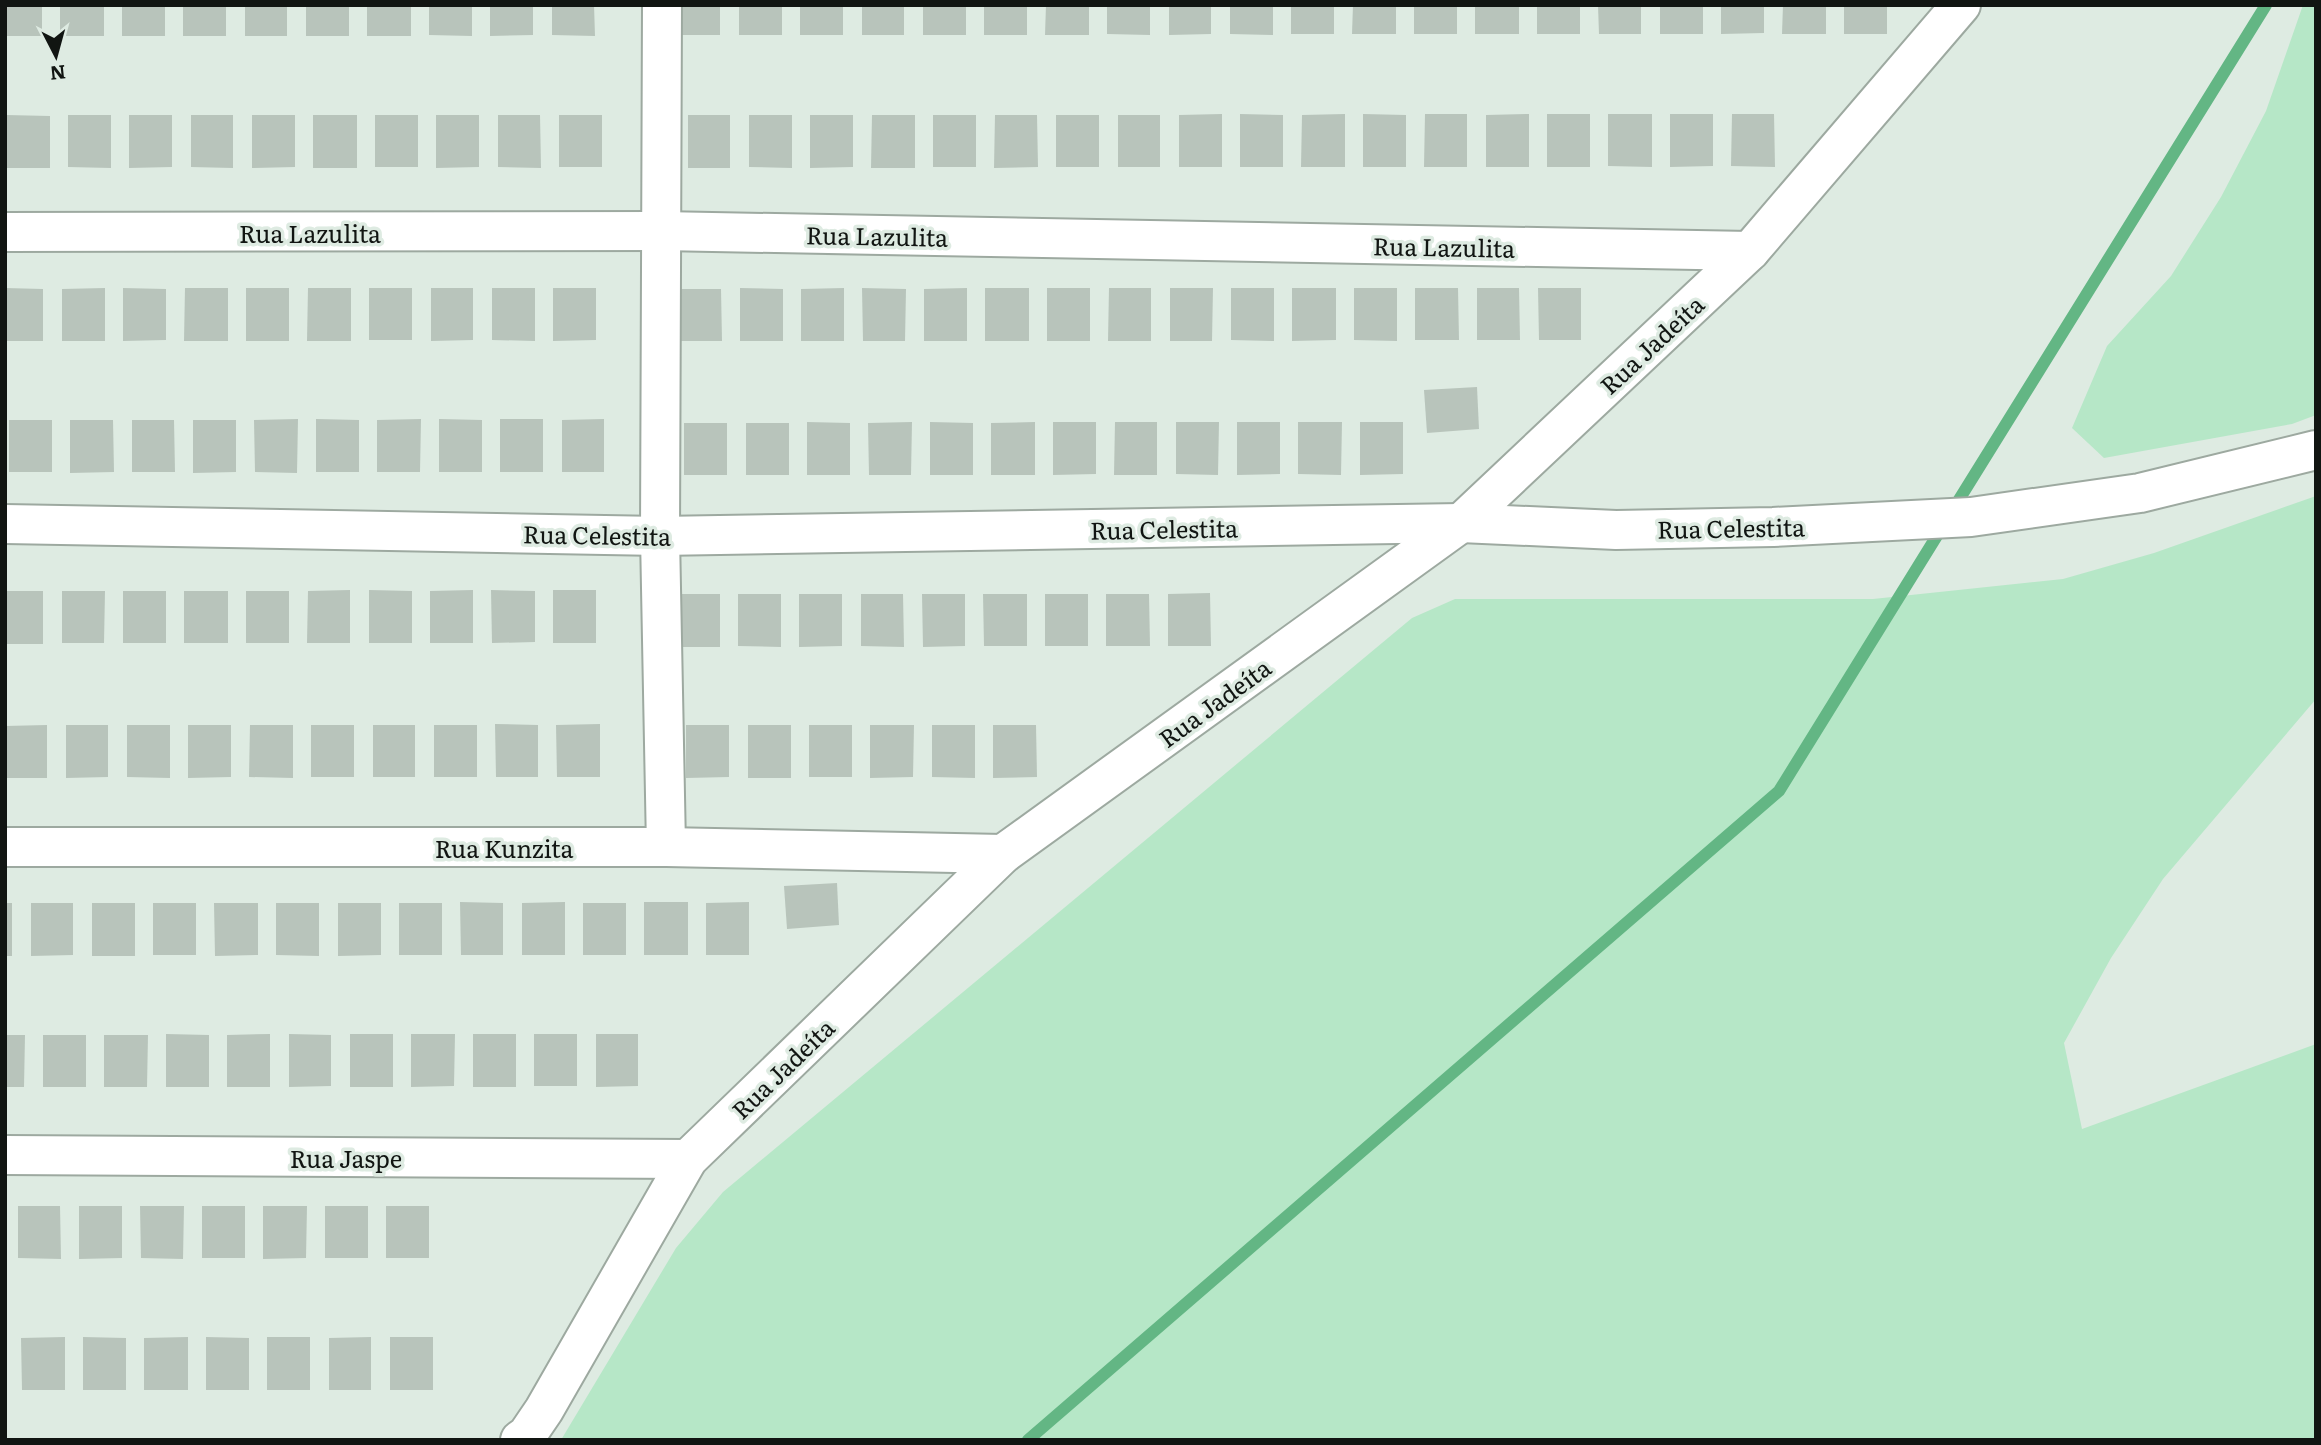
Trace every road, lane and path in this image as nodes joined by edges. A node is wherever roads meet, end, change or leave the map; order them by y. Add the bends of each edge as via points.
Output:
1 (662, 5) edge
2 (1961, 5) edge
3 (660, 231) junction
4 (5, 232) edge
5 (1749, 251) junction
6 (2316, 450) edge
7 (1461, 523) junction
8 (5, 524) edge
9 (660, 536) junction
10 (666, 847) junction
11 (5, 848) edge
12 (1003, 854) junction
13 (5, 1155) edge
14 (688, 1159) junction
15 (520, 1440) edge

1 - 3 street
2 - 5 street, Rua Jadeíta
3 - 4 street, Rua Lazulita
3 - 5 street, Rua Lazulita
3 - 9 street
5 - 7 street, Rua Jadeíta
6 - 7 street, Rua Celestita via 2140,493 1971,517 1616,530
7 - 9 street, Rua Celestita
7 - 12 street, Rua Jadeíta
8 - 9 street, Rua Celestita
9 - 10 street
10 - 11 street, Rua Kunzita
10 - 12 street, Rua Kunzita
12 - 14 street, Rua Jadeíta
13 - 14 street, Rua Jaspe
14 - 15 street, Rua Jadeíta via 544,1410

